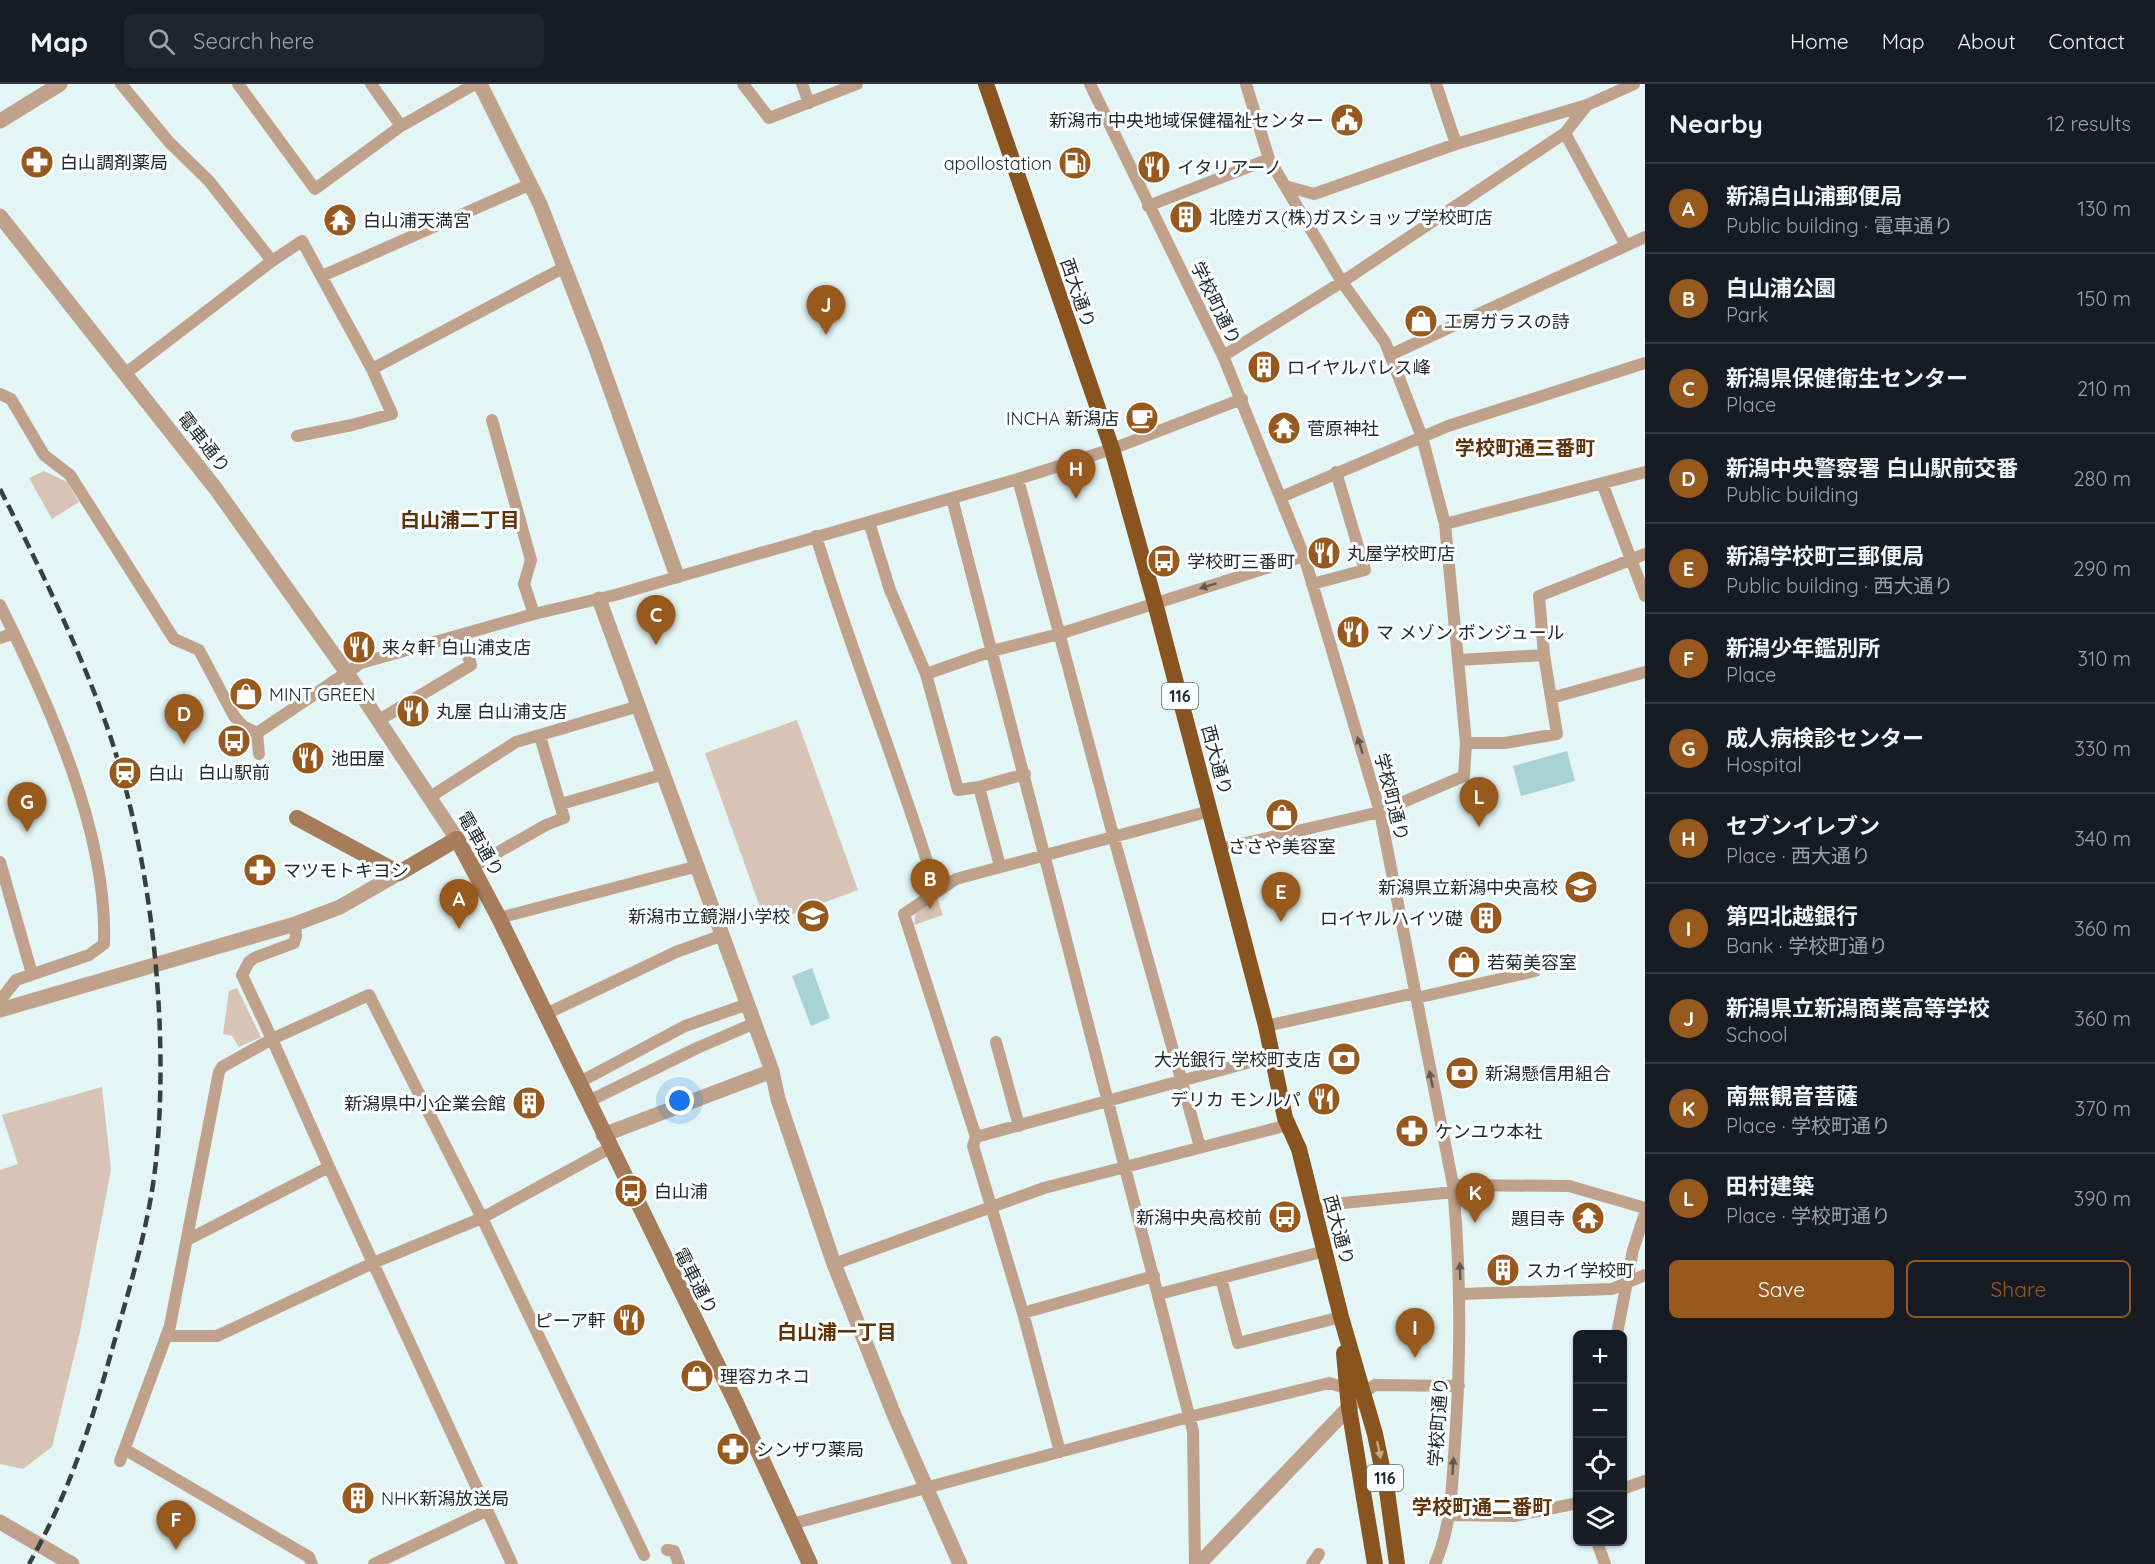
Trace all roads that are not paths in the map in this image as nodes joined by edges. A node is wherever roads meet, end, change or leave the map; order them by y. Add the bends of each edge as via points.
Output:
1 (60, 84) edge
2 (121, 84) edge
3 (238, 84) edge
4 (371, 84) edge
5 (475, 84) edge
6 (480, 84) edge
7 (743, 84) edge
8 (802, 84) edge
9 (856, 84) edge
10 (986, 84) edge
11 (1090, 84) edge
12 (1246, 84) edge
13 (1436, 84) edge
14 (1634, 84) edge
15 (809, 103) junction
16 (1587, 105) junction
17 (0, 121) edge
18 (401, 126) junction
19 (1565, 133) junction
20 (1456, 144) junction
21 (1269, 159) junction
22 (531, 184) junction
23 (1285, 186) junction
24 (1148, 206) junction
25 (0, 216) edge
26 (1645, 237) edge
27 (1626, 246) junction
28 (272, 261) junction
29 (565, 267) junction
30 (322, 276) junction
31 (1342, 282) junction
32 (1390, 355) junction
33 (1223, 356) junction
34 (1645, 363) edge
35 (372, 369) junction
36 (126, 373) junction
37 (0, 394) edge
38 (1242, 399) junction
39 (492, 420) dead end
40 (297, 436) dead end
41 (1422, 436) junction
42 (1112, 449) junction
43 (1336, 472) junction
44 (1645, 472) edge
45 (1018, 479) junction
46 (1602, 483) junction
47 (1281, 497) junction
48 (952, 498) junction
49 (869, 522) junction
50 (1445, 524) junction
51 (816, 536) junction
52 (1645, 554) edge
53 (1304, 556) junction
54 (1631, 559) junction
55 (677, 576) junction
56 (1312, 584) junction
57 (1645, 596) edge
58 (599, 599) junction
59 (1155, 603) junction
60 (0, 605) edge
61 (534, 614) junction
62 (14, 633) junction
63 (1059, 634) junction
64 (461, 635) junction
65 (0, 638) edge
66 (992, 651) junction
67 (1544, 655) junction
68 (1459, 660) junction
69 (1645, 672) edge
70 (347, 673) junction
71 (926, 674) junction
72 (1551, 698) junction
73 (639, 706) junction
74 (379, 720) junction
75 (257, 733) junction
76 (540, 736) junction
77 (1466, 743) junction
78 (259, 754) dead end
79 (664, 774) junction
80 (1025, 774) junction
81 (979, 787) junction
82 (430, 797) junction
83 (561, 804) junction
84 (1210, 811) junction
85 (1380, 812) junction
86 (297, 818) dead end
87 (1113, 835) junction
88 (457, 838) junction
89 (1220, 849) junction
90 (1045, 854) junction
91 (0, 862) edge
92 (698, 866) junction
93 (1000, 866) junction
94 (472, 867) junction
95 (399, 873) junction
96 (936, 890) junction
97 (499, 918) junction
98 (295, 924) junction
99 (723, 935) junction
100 (1534, 971) dead end
101 (32, 974) junction
102 (1415, 996) junction
103 (0, 1001) edge
104 (748, 1004) junction
105 (0, 1010) edge
106 (546, 1014) junction
107 (755, 1023) junction
108 (1266, 1026) junction
109 (272, 1039) junction
110 (996, 1042) dead end
111 (1272, 1056) junction
112 (772, 1071) junction
113 (1182, 1081) junction
114 (578, 1083) junction
115 (587, 1102) junction
116 (1108, 1103) junction
117 (1019, 1125) junction
118 (1288, 1125) junction
119 (976, 1137) junction
120 (607, 1142) junction
121 (1200, 1147) junction
122 (329, 1167) junction
123 (1125, 1167) junction
124 (1454, 1188) junction
125 (991, 1205) junction
126 (1313, 1206) junction
127 (1645, 1208) edge
128 (1645, 1213) edge
129 (482, 1218) junction
130 (189, 1239) junction
131 (1325, 1251) junction
132 (373, 1263) junction
133 (834, 1264) junction
134 (1645, 1275) edge
135 (1154, 1276) junction
136 (1221, 1278) junction
137 (1626, 1285) junction
138 (1160, 1294) junction
139 (1461, 1294) junction
140 (1023, 1313) junction
141 (1341, 1317) junction
142 (1618, 1330) edge
143 (166, 1336) junction
144 (1459, 1386) junction
145 (1346, 1388) junction
146 (1363, 1394) junction
147 (1349, 1408) junction
148 (1189, 1417) junction
149 (1060, 1452) junction
150 (1645, 1481) edge
151 (926, 1488) junction
152 (1627, 1488) edge
153 (1573, 1504) edge
154 (486, 1511) junction
155 (1450, 1515) junction
156 (0, 1522) edge
157 (792, 1524) junction
158 (1598, 1546) edge
159 (667, 1550) dead end
160 (644, 1556) dead end
161 (1399, 1561) edge
162 (72, 1564) edge
163 (312, 1564) edge
164 (374, 1564) edge
165 (512, 1564) edge
166 (679, 1564) edge
167 (810, 1564) edge
168 (960, 1564) edge
169 (1197, 1564) edge
170 (1375, 1564) edge
171 (1435, 1564) edge
172 (1605, 1564) edge

1 - 17 street
2 - 28 street via 169,142 210,181
3 - 18 street via 315,189
4 - 18 street
5 - 18 street
6 - 22 street
7 - 15 street via 769,118
8 - 15 street
9 - 15 street
10 - 42 highway, 西大通り / 116
11 - 24 street, 学校町通り
12 - 21 street
13 - 20 street
14 - 16 street
16 - 19 street
16 - 20 street
19 - 27 street
19 - 31 street
20 - 23 street via 1314,194
21 - 23 street
21 - 24 street
22 - 29 street
22 - 30 street
23 - 31 street
24 - 33 street, 学校町通り
25 - 36 street, 電車通り
26 - 27 street
27 - 32 street
28 - 30 street via 302,242
28 - 36 street
29 - 35 street
29 - 55 street
30 - 35 street
31 - 32 street
31 - 33 street
32 - 41 street
33 - 38 street, 学校町通り
34 - 41 street
35 - 40 street via 392,414
36 - 70 street, 電車通り via 216,489
37 - 75 street via 10,399 44,455 70,475 174,639 199,650 234,716
38 - 42 street
38 - 47 street, 学校町通り
39 - 61 street via 531,560 524,584
41 - 43 street
41 - 50 street
42 - 45 street
42 - 59 highway, 西大通り / 116
43 - 47 street
43 - 56 street via 1365,570
44 - 46 street
45 - 48 street
45 - 63 street
46 - 50 street
46 - 54 street
47 - 53 street, 学校町通り
48 - 49 street
48 - 66 street
49 - 51 street
49 - 71 street via 890,590
50 - 68 street
51 - 55 street
51 - 96 street
52 - 54 street
53 - 56 street, 学校町通り
53 -> 59 street
54 - 57 street
54 - 67 street via 1539,596
55 - 58 street
85 -> 56 street, 学校町通り
58 - 61 street
58 - 73 street
59 - 63 street
59 - 84 highway, 西大通り / 116
60 - 62 street
61 - 64 street
62 - 65 street
62 - 101 street via 60,739 95,849 105,914 104,944 89,955
63 - 66 street
63 - 87 street
64 - 70 street via 361,663
64 - 74 street via 471,665
66 - 71 street
66 - 80 street
67 - 68 street
67 - 72 street
68 - 77 street
69 - 72 street
70 - 74 street, 電車通り
70 - 75 street
71 - 81 street via 958,790
72 - 77 street via 1557,734 1505,743
73 - 76 street
73 - 79 street
74 - 82 street, 電車通り
75 - 78 street
76 - 82 street via 516,742
76 - 83 street
77 - 85 street via 1464,776
79 - 83 street
79 - 92 street
80 - 81 street
80 - 90 street
81 - 93 street
82 - 88 street, 電車通り
83 - 94 street via 564,818
84 - 87 street
84 - 89 highway, 西大通り / 116
85 - 89 street
85 - 102 street, 学校町通り
86 - 95 main road
87 - 90 street
87 - 113 street
88 - 94 main road, 電車通り
88 - 95 main road
89 - 108 highway, 西大通り / 116
90 - 93 street
90 - 116 street
91 - 101 street
92 - 97 street
92 - 99 street
93 - 96 street via 956,879
94 - 97 main road, 電車通り
95 - 98 street via 340,907
96 - 119 street via 904,914
97 - 106 main road, 電車通り
98 - 105 street
98 - 109 street via 294,943 254,958 242,975
99 - 104 street
99 - 106 street via 676,952
100 - 102 street
101 - 103 street via 16,980
102 - 108 street
124 -> 102 street, 学校町通り
104 - 107 street
104 - 114 street via 685,1026
106 - 114 main road, 電車通り
107 - 112 street
107 - 115 street
108 - 111 highway, 西大通り / 116
109 - 122 street
109 - 129 street via 369,995
109 - 130 street via 219,1072
110 - 117 street
111 - 113 street
111 - 118 highway, 西大通り / 116
112 - 120 street
112 - 133 street
113 - 116 street
113 - 121 street
114 - 115 main road, 電車通り
115 - 120 main road, 電車通り
116 - 117 street
116 - 123 street
117 - 119 street
118 - 121 street
118 - 126 highway, 西大通り / 116 via 1299,1149
119 - 125 street via 973,1146
120 - 129 street
120 - 157 main road, 電車通り
121 - 123 street
122 - 130 street
122 - 132 street
123 - 125 street
123 - 135 street
124 - 126 street
124 - 127 street via 1569,1186
139 -> 124 street, 学校町通り
125 - 133 street
125 - 140 street
126 - 131 highway, 西大通り / 116
128 - 137 street
129 - 132 street
129 - 160 street
130 - 143 street
131 - 136 street
131 - 141 highway, 西大通り / 116
132 - 143 street via 217,1336
132 - 154 street
133 - 151 street
134 - 137 street
135 - 138 street
135 - 140 street
136 - 138 street
136 - 141 street via 1238,1343
137 - 139 street via 1612,1289
137 - 142 street
138 - 148 street
139 - 144 street, 学校町通り
140 - 149 street
141 - 145 highway, 西大通り / 116
141 - 146 highway, 西大通り / 116
143 - 163 street via 123,1456 309,1557
144 - 146 street via 1375,1385
155 -> 144 street, 学校町通り
145 - 146 street
145 - 147 highway, 西大通り / 116
145 - 148 street via 1329,1383
146 - 147 street
146 -> 161 highway, 西大通り / 116 via 1380,1456
147 - 169 street
147 - 170 highway, 西大通り / 116
148 - 149 street
148 - 169 street via 1193,1431
149 - 151 street
150 - 152 street
151 - 157 street
151 - 168 street
153 - 155 street via 1514,1516
154 - 164 street
154 - 165 street
155 - 171 street, 学校町通り
156 - 162 street
157 - 167 main road, 電車通り
158 - 172 street
159 - 166 street via 674,1551

